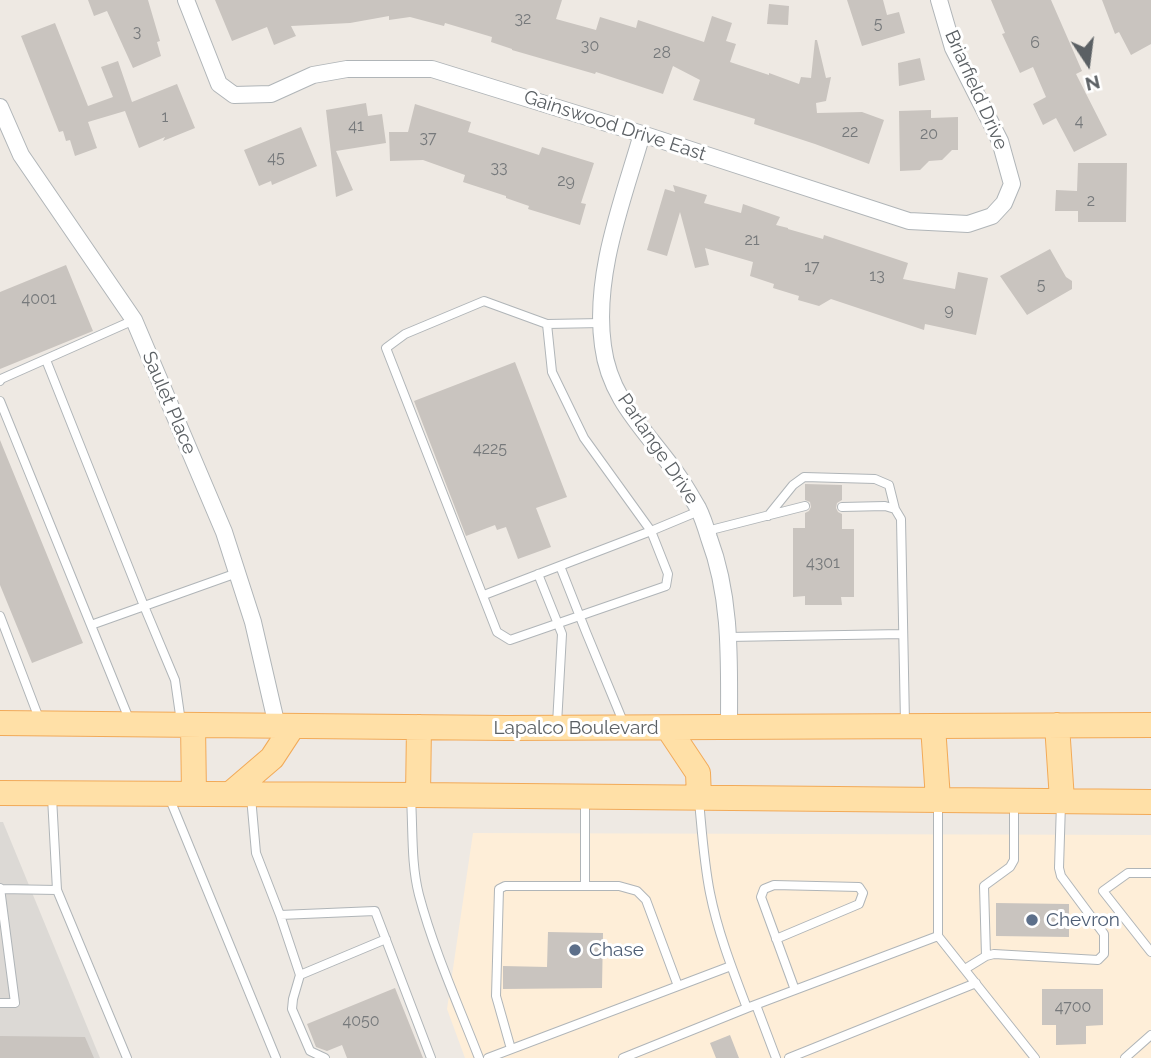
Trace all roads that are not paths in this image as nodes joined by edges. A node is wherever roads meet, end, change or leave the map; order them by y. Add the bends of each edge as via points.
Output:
1 (186, 0) edge
2 (939, 0) edge
3 (0, 107) edge
4 (642, 134) junction
5 (6, 136) edge
6 (992, 216) joint
7 (134, 320) junction
8 (602, 323) junction
9 (547, 324) junction
10 (46, 360) junction
11 (0, 381) edge
12 (0, 401) edge
13 (805, 506) dead end
14 (842, 507) dead end
15 (895, 509) junction
16 (699, 511) junction
17 (768, 516) junction
18 (651, 531) junction
19 (707, 531) junction
20 (560, 566) junction
21 (237, 573) junction
22 (538, 575) junction
23 (484, 595) junction
24 (144, 606) junction
25 (0, 616) edge
26 (580, 617) junction
27 (558, 624) junction
28 (91, 625) junction
29 (903, 634) junction
30 (728, 637) junction
31 (0, 723) edge
32 (41, 724) junction
33 (132, 724) junction
34 (187, 725) junction
35 (1057, 725) junction
36 (1151, 725) edge
37 (285, 726) junction
38 (729, 726) junction
39 (905, 726) junction
40 (933, 726) junction
41 (419, 727) junction
42 (626, 727) junction
43 (556, 728) junction
44 (668, 728) junction
45 (0, 793) edge
46 (52, 794) junction
47 (168, 794) junction
48 (194, 794) junction
49 (241, 794) junction
50 (414, 795) junction
51 (585, 796) junction
52 (699, 797) junction
53 (938, 799) junction
54 (1014, 799) junction
55 (1062, 800) junction
56 (1151, 802) edge
57 (1151, 873) edge
58 (586, 886) junction
59 (0, 889) edge
60 (57, 891) junction
61 (280, 915) junction
62 (938, 936) junction
63 (386, 939) junction
64 (776, 939) junction
65 (1151, 951) edge
66 (986, 956) junction
67 (731, 966) junction
68 (965, 969) junction
69 (300, 975) junction
70 (976, 983) junction
71 (678, 986) junction
72 (795, 990) junction
73 (0, 1003) edge
74 (756, 1005) junction
75 (747, 1009) junction
76 (1151, 1035) edge
77 (511, 1049) junction
78 (127, 1058) edge
79 (276, 1058) edge
80 (325, 1058) edge
81 (431, 1058) edge
82 (479, 1058) edge
83 (488, 1058) edge
84 (623, 1058) edge
85 (776, 1058) edge
86 (789, 1058) edge
87 (1035, 1058) edge
88 (1125, 1058) edge

1 - 4 street, Gainswood Drive East via 219,84 234,95 271,94 313,75 346,69 432,69
2 - 6 street, Briarfield Drive via 953,48 1009,168 1012,184
3 - 5 street, Saulet Place
4 - 6 street, Gainswood Drive East via 909,221 968,224
4 - 8 street, Parlange Drive via 611,239
5 - 7 street, Saulet Place
7 - 10 lane
7 - 21 street, Saulet Place
8 - 9 lane
8 - 16 street, Parlange Drive via 608,370 621,398
9 - 18 lane via 552,372 584,438
9 - 23 lane via 484,301 405,334 386,348
10 - 11 lane
10 - 24 lane
12 - 28 lane
13 - 17 lane
14 - 15 lane
15 - 17 lane via 889,485 875,479 804,477
15 - 29 lane via 901,519
16 - 18 lane
16 - 19 street, Parlange Drive
17 - 19 lane
18 - 20 lane
18 - 26 lane via 668,574 666,586
19 - 30 street, Parlange Drive via 725,596
20 - 22 lane
20 - 26 lane
21 - 24 lane
21 - 37 street, Saulet Place
22 - 23 lane
22 - 27 lane
23 - 27 lane via 497,632 510,640
24 - 28 lane
24 - 34 lane via 175,680
25 - 32 lane
26 - 27 lane
26 - 42 lane
27 - 43 lane via 562,634
28 - 33 lane
29 - 30 lane
29 - 39 lane
30 - 38 street, Parlange Drive
31 - 32 main road, Lapalco Boulevard
32 - 33 main road, Lapalco Boulevard
33 - 34 main road, Lapalco Boulevard
34 - 37 main road, Lapalco Boulevard
34 - 48 main road
35 - 36 main road, Lapalco Boulevard
35 - 40 main road, Lapalco Boulevard
35 - 55 main road
37 - 41 main road, Lapalco Boulevard
37 - 49 main road via 272,758
38 - 39 main road, Lapalco Boulevard
38 - 44 main road, Lapalco Boulevard
39 - 40 main road, Lapalco Boulevard
40 - 53 main road
41 - 43 main road, Lapalco Boulevard
41 - 50 main road
42 - 43 main road, Lapalco Boulevard
42 - 44 main road, Lapalco Boulevard
44 - 52 main road via 698,773
45 - 46 main road
46 - 47 main road
46 - 60 lane
47 - 48 main road
47 - 79 lane
48 - 49 main road
49 - 50 main road
49 - 61 lane via 256,853
50 - 51 main road
50 - 82 lane via 418,894
51 - 52 main road
51 - 58 lane
52 - 53 main road
52 - 67 lane via 710,894
53 - 54 main road
53 - 62 lane
54 - 55 main road
54 - 66 lane via 1014,860 984,886
55 - 56 main road
55 - 66 lane via 1061,876 1104,934 1104,954 1098,960
57 - 65 lane via 1128,873 1103,891
58 - 71 lane via 619,886 637,891 646,900
58 - 77 lane via 499,889 496,996
59 - 60 lane
59 - 73 lane via 15,1003
60 - 78 lane
61 - 63 lane via 375,911
61 - 69 lane
62 - 68 lane
62 - 72 lane
63 - 69 lane
63 - 81 lane
64 - 64 lane via 761,897 764,889 774,885 859,887 863,893 859,904
64 - 72 lane
66 - 68 lane
67 - 71 lane
67 - 75 lane
68 - 70 lane
69 - 80 lane via 292,1009 310,1051
70 - 86 lane
70 - 87 lane
71 - 77 lane
72 - 74 lane
74 - 75 lane
74 - 85 lane
75 - 84 lane
76 - 88 lane
77 - 83 lane

